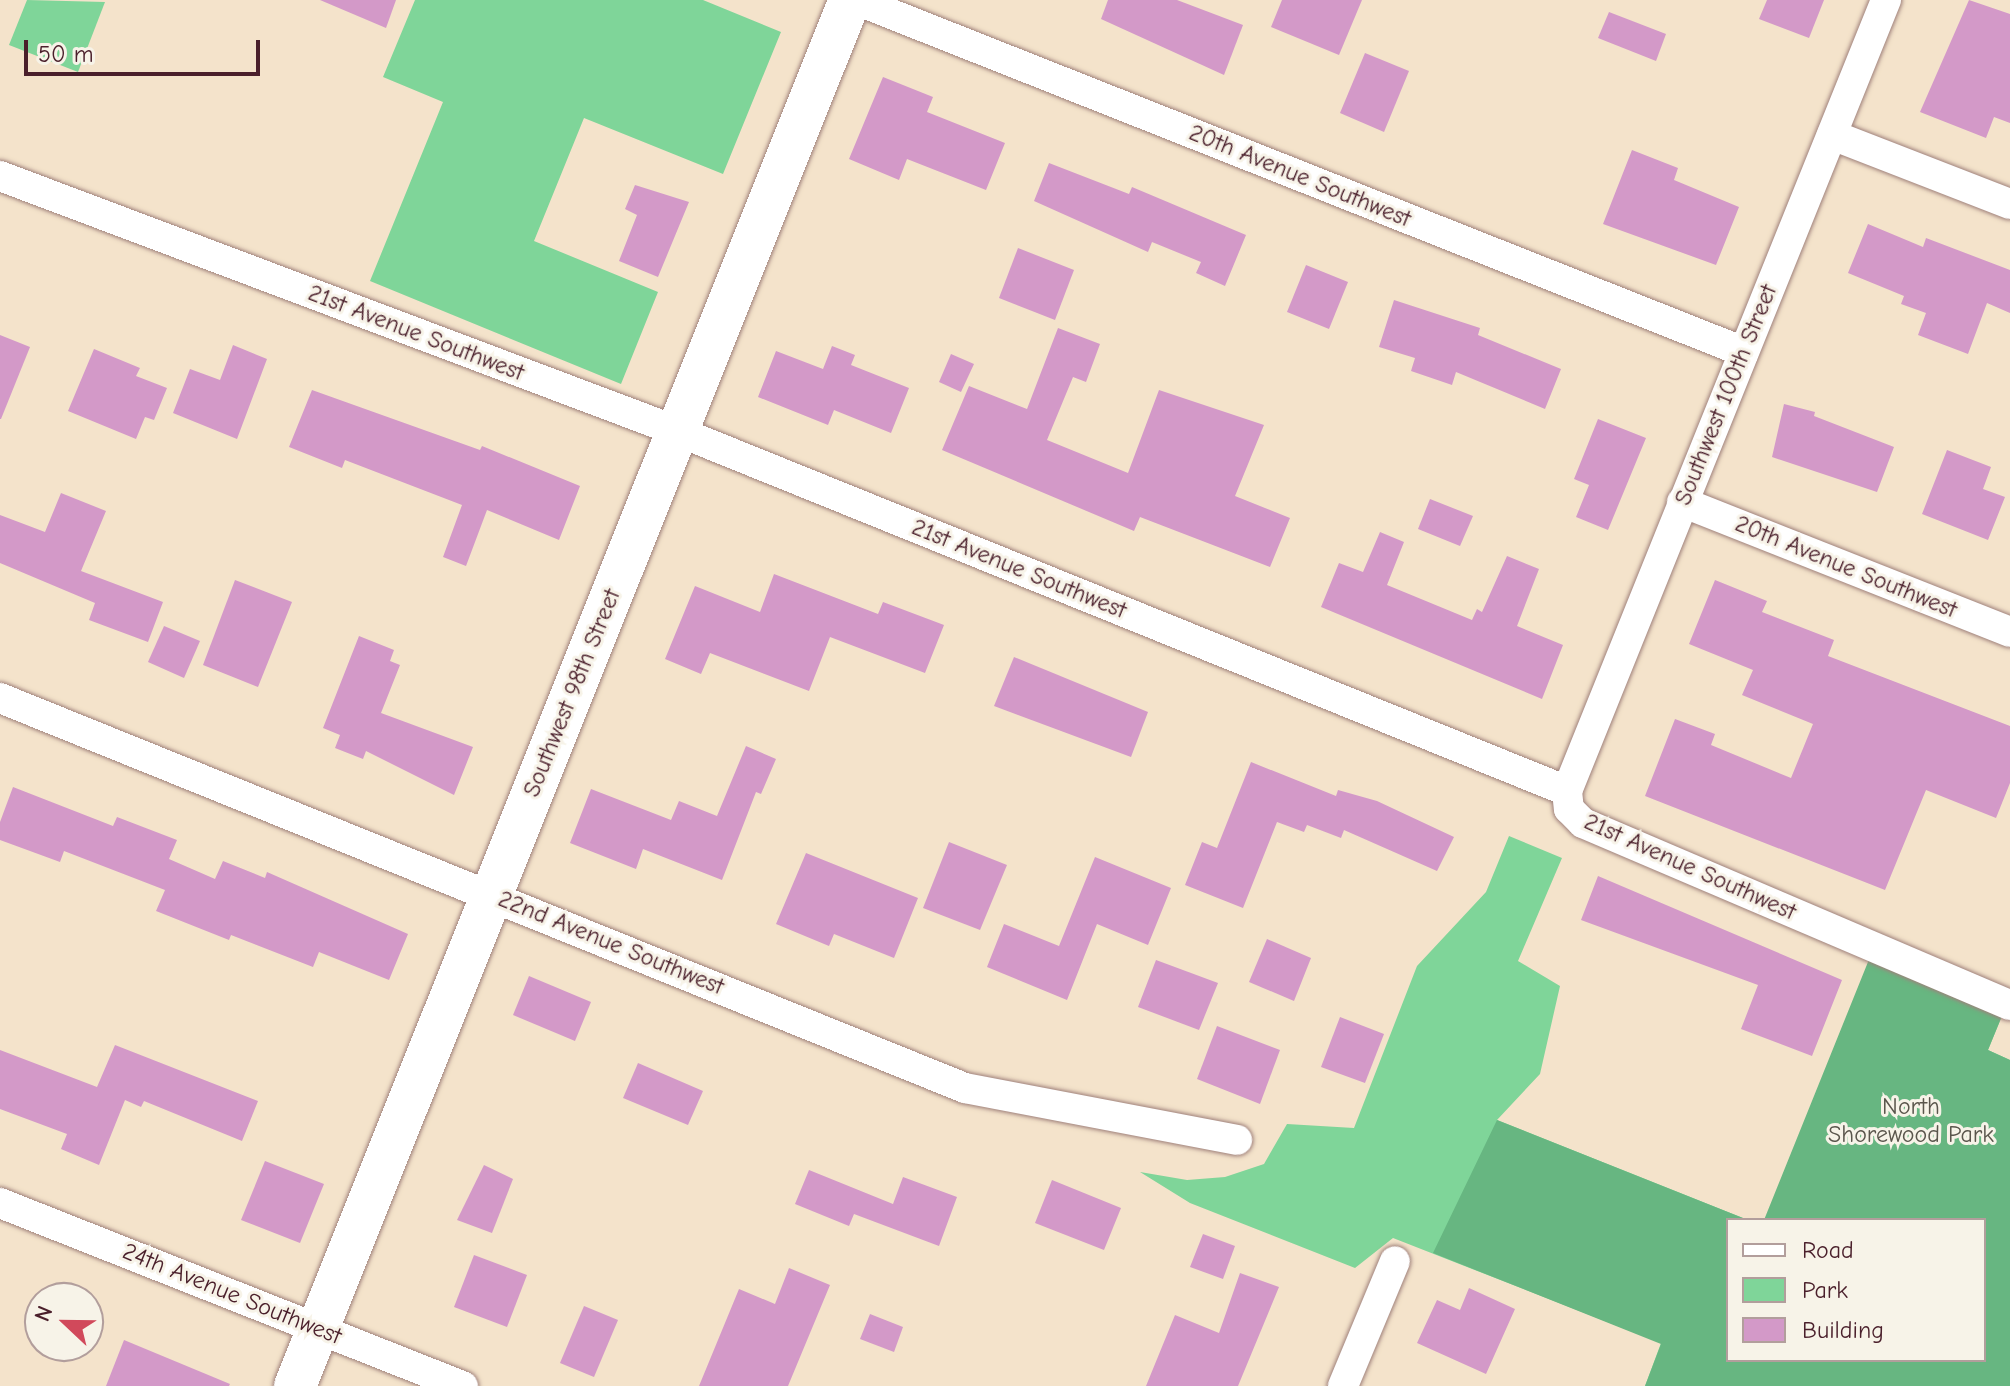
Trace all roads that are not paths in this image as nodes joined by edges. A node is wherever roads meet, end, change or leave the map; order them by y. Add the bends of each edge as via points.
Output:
1 (850, 0) edge
2 (856, 0) edge
3 (1886, 0) edge
4 (1832, 135) junction
5 (0, 176) edge
6 (2010, 204) edge
7 (1744, 352) junction
8 (677, 431) junction
9 (1682, 502) junction
10 (2010, 632) edge
11 (0, 698) edge
12 (1567, 791) junction
13 (492, 894) junction
14 (2010, 1005) edge
15 (1237, 1140) dead end
16 (0, 1203) edge
17 (1395, 1261) dead end
18 (318, 1328) junction
19 (295, 1386) edge
20 (463, 1386) edge
21 (1343, 1386) edge

1 - 8 street, Southwest 98th Street
2 - 7 street, 20th Avenue Southwest
3 - 4 street, Southwest 100th Street
4 - 6 street
4 - 7 street, Southwest 100th Street
5 - 8 street, 21st Avenue Southwest
7 - 9 street, Southwest 100th Street
8 - 12 street, 21st Avenue Southwest
8 - 13 street, Southwest 98th Street
9 - 10 street, 20th Avenue Southwest
9 - 12 street, Southwest 100th Street
11 - 13 street, 22nd Avenue Southwest
12 - 14 street, 21st Avenue Southwest via 1569,809 1583,823
13 - 15 street, 22nd Avenue Southwest via 965,1088
13 - 18 street, Southwest 98th Street
16 - 18 street, 24th Avenue Southwest
17 - 21 street
18 - 19 street, Southwest 98th Street
18 - 20 street, 24th Avenue Southwest

